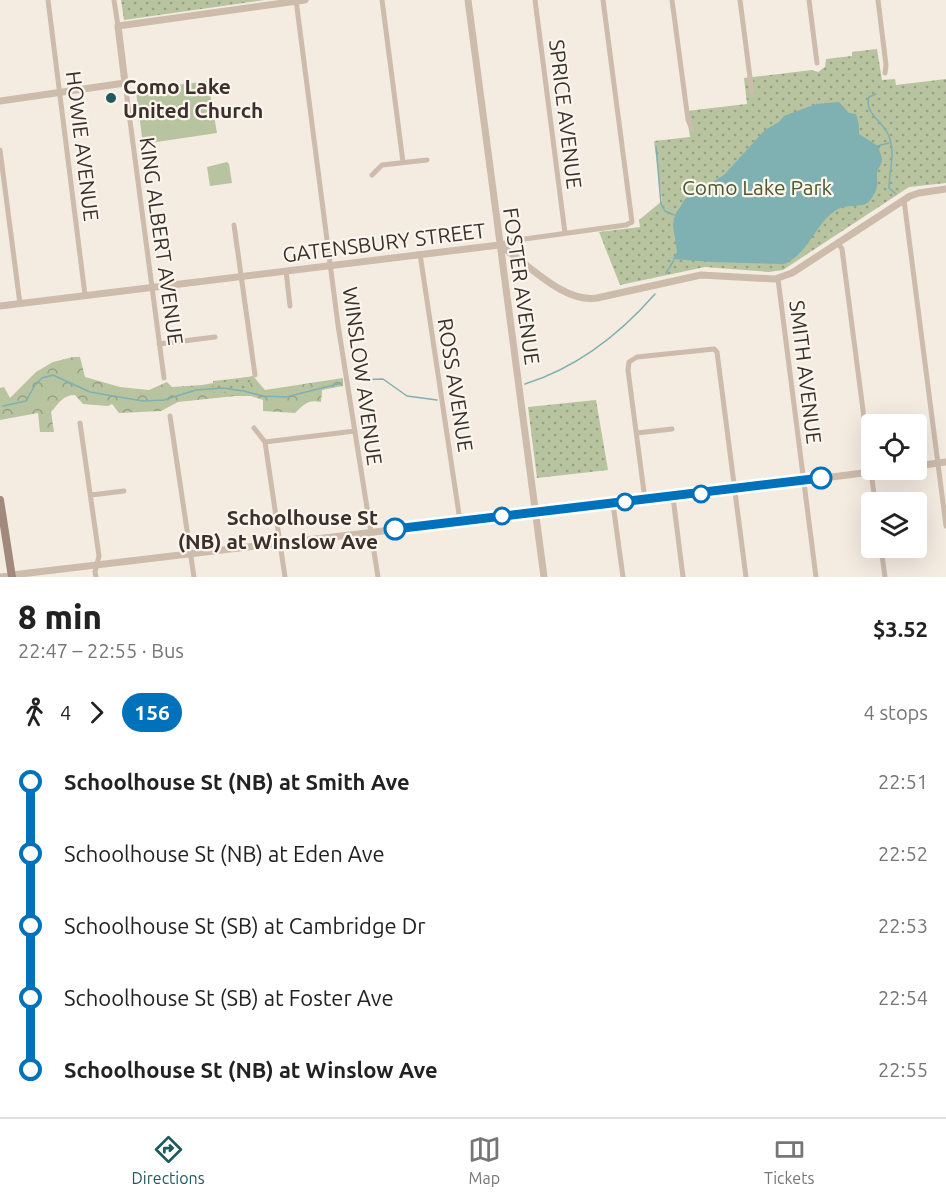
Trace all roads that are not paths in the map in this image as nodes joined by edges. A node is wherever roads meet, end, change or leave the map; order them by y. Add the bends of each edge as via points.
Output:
1 (48, 0) edge
2 (114, 0) edge
3 (305, 0) edge
4 (382, 0) edge
5 (468, 0) edge
6 (535, 0) edge
7 (603, 0) edge
8 (672, 0) edge
9 (740, 0) edge
10 (809, 0) edge
11 (878, 0) edge
12 (296, 1) edge
13 (118, 26) junction
14 (817, 63) dead end
15 (885, 73) dead end
16 (124, 83) junction
17 (59, 92) junction
18 (752, 93) dead end
19 (0, 100) edge
20 (692, 129) dead end
21 (0, 150) edge
22 (427, 160) dead end
23 (403, 162) junction
24 (372, 175) dead end
25 (946, 189) edge
26 (904, 200) junction
27 (234, 225) dead end
28 (565, 233) junction
29 (838, 243) junction
30 (499, 244) junction
31 (420, 254) junction
32 (331, 265) junction
33 (286, 271) junction
34 (242, 276) junction
35 (778, 279) junction
36 (151, 287) junction
37 (85, 295) junction
38 (20, 304) junction
39 (0, 306) edge
40 (290, 306) dead end
41 (215, 337) dead end
42 (720, 343) dead end
43 (159, 344) junction
44 (714, 349) junction
45 (255, 375) dead end
46 (164, 378) dead end
47 (864, 414) edge
48 (170, 416) dead end
49 (80, 423) dead end
50 (254, 428) dead end
51 (672, 429) dead end
52 (355, 431) junction
53 (637, 433) junction
54 (265, 442) junction
55 (942, 463) edge
56 (927, 465) edge
57 (861, 472) edge
58 (804, 481) junction
59 (734, 489) junction
60 (124, 491) dead end
61 (91, 495) junction
62 (673, 497) junction
63 (0, 500) edge
64 (645, 500) junction
65 (613, 504) junction
66 (537, 512) junction
67 (460, 521) junction
68 (946, 526) edge
69 (370, 532) junction
70 (280, 542) junction
71 (190, 554) junction
72 (882, 558) edge
73 (97, 564) junction
74 (0, 576) edge
75 (12, 576) edge
76 (96, 577) edge
77 (194, 577) edge
78 (285, 577) edge
79 (378, 577) edge
80 (544, 577) edge
81 (622, 577) edge
82 (683, 577) edge
83 (746, 577) edge
84 (816, 577) edge
85 (885, 577) edge

1 - 17 street, HOWIE AVENUE
2 - 13 street, KING ALBERT AVENUE
3 - 12 street
4 - 23 street
5 - 30 street, FOSTER AVENUE
6 - 28 street, SPRICE AVENUE
7 - 28 street via 632,220 631,224
8 - 20 street
9 - 18 street
10 - 14 street
11 - 15 street
12 - 13 street
12 - 32 street, WINSLOW AVENUE
13 - 16 street, KING ALBERT AVENUE
16 - 17 street
16 - 36 street, KING ALBERT AVENUE
17 - 19 street
17 - 37 street, HOWIE AVENUE
21 - 38 street
22 - 23 street
23 - 24 street via 382,165
25 - 26 street via 917,193
26 - 29 street
26 - 55 street
27 - 34 street
28 - 30 street
29 - 35 street
29 - 47 street via 842,249
30 - 31 street, GATENSBURY STREET
30 - 35 street, GATENSBURY STREET via 564,292 581,298 706,275
30 - 66 street, FOSTER AVENUE
31 - 32 street, GATENSBURY STREET
31 - 67 street, ROSS AVENUE
32 - 33 street, GATENSBURY STREET
32 - 52 street, WINSLOW AVENUE
33 - 34 street, GATENSBURY STREET
33 - 40 street
34 - 36 street, GATENSBURY STREET
34 - 45 street
35 - 58 street, SMITH AVENUE
36 - 37 street, GATENSBURY STREET
36 - 43 street, KING ALBERT AVENUE
37 - 38 street, GATENSBURY STREET
38 - 39 street, GATENSBURY STREET
41 - 43 street
42 - 44 street
43 - 46 street, KING ALBERT AVENUE
44 - 53 street via 637,357 629,362
44 - 59 street
48 - 71 street
49 - 61 street
50 - 54 street
51 - 53 street
52 - 54 street
52 - 69 street, WINSLOW AVENUE
53 - 64 street
54 - 70 street
55 - 56 street
55 - 68 street
57 - 58 street
58 - 59 street
58 - 84 street, SMITH AVENUE
59 - 62 street
59 - 83 street
60 - 61 street
61 - 73 street
62 - 64 street
62 - 82 street
63 - 75 main road
64 - 65 street
65 - 66 street
65 - 81 street
66 - 67 street
66 - 80 street, FOSTER AVENUE
67 - 69 street
69 - 70 street
69 - 79 street, WINSLOW AVENUE
70 - 71 street
70 - 78 street
71 - 73 street
71 - 77 street
72 - 85 street
73 - 75 street
73 - 76 street
74 - 75 street

